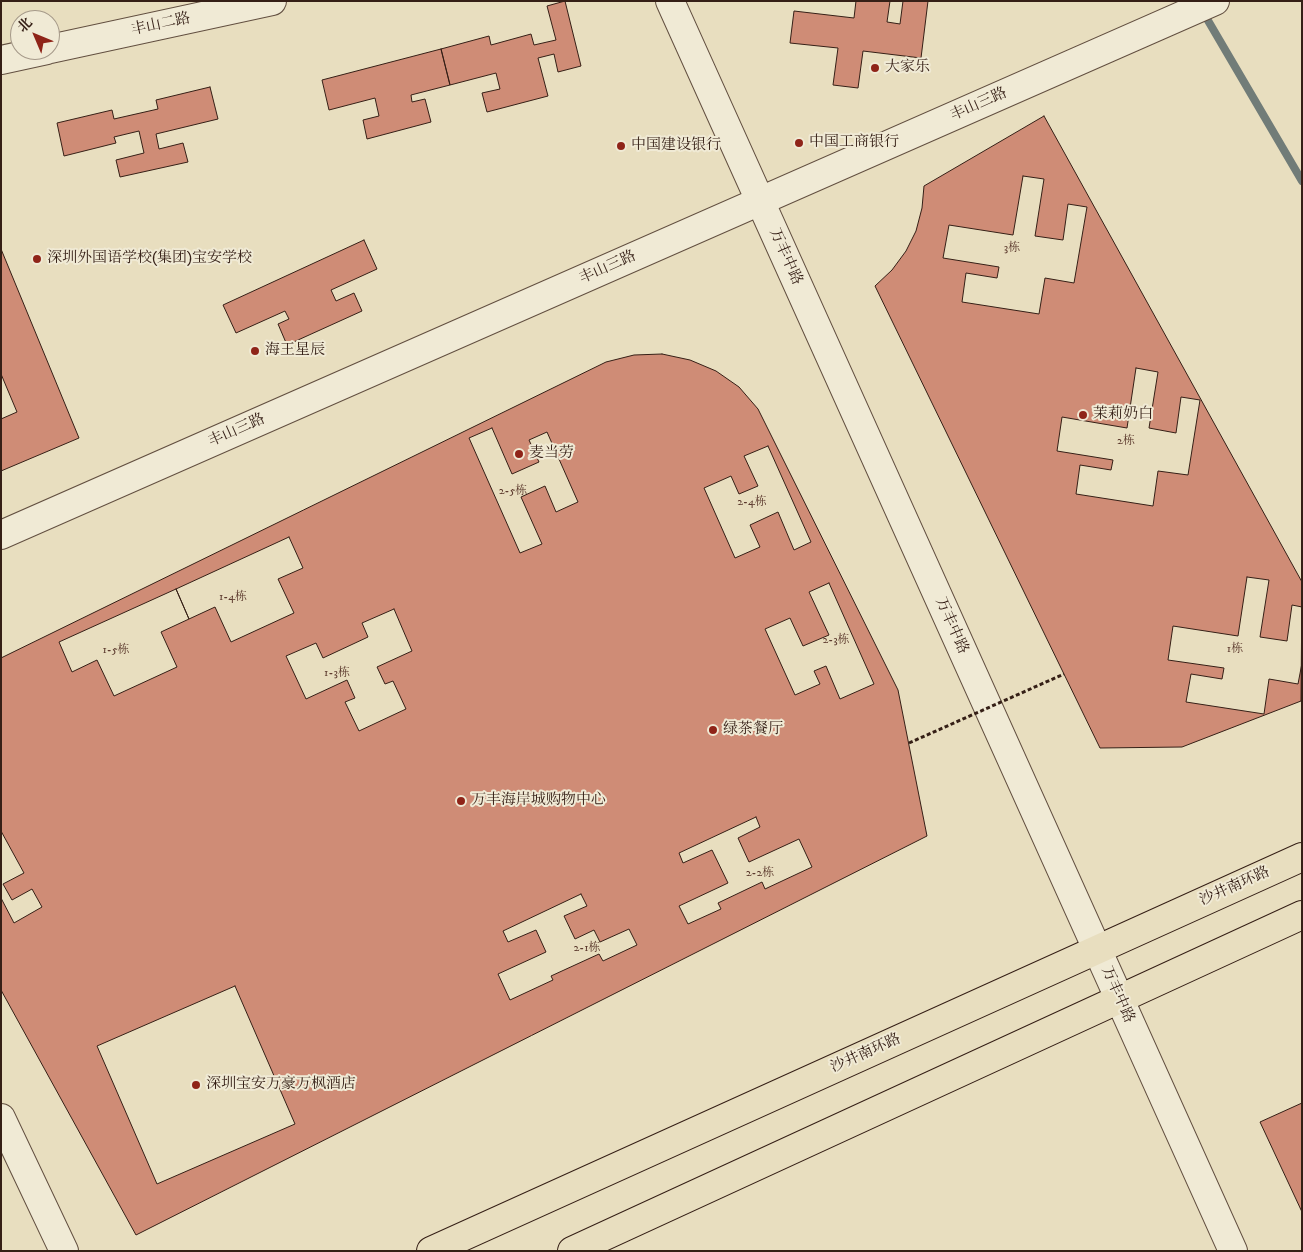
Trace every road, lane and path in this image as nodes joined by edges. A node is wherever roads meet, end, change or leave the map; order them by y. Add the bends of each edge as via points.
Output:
1 (272, 1) edge
2 (670, 1) edge
3 (1215, 1) edge
4 (60, 47) edge
5 (760, 202) junction
6 (1, 535) edge
7 (1064, 674) dead end
8 (909, 743) dead end
9 (1302, 857) edge
10 (1302, 915) edge
11 (1097, 950) junction
12 (1119, 999) junction
13 (1, 1118) edge
14 (64, 1251) edge
15 (431, 1251) edge
16 (572, 1251) edge
17 (1232, 1251) edge

1 - 4 street, 丰山二路
2 - 5 street, 万丰中路
3 - 5 street, 丰山三路
5 - 6 street, 丰山三路
5 - 11 street, 万丰中路
7 - 8 path, bridge
9 - 11 main road, 沙井南环路
10 - 12 main road
11 - 12 street, 万丰中路
11 - 15 main road, 沙井南环路
12 - 16 main road
12 - 17 street, 万丰中路
13 - 14 street

